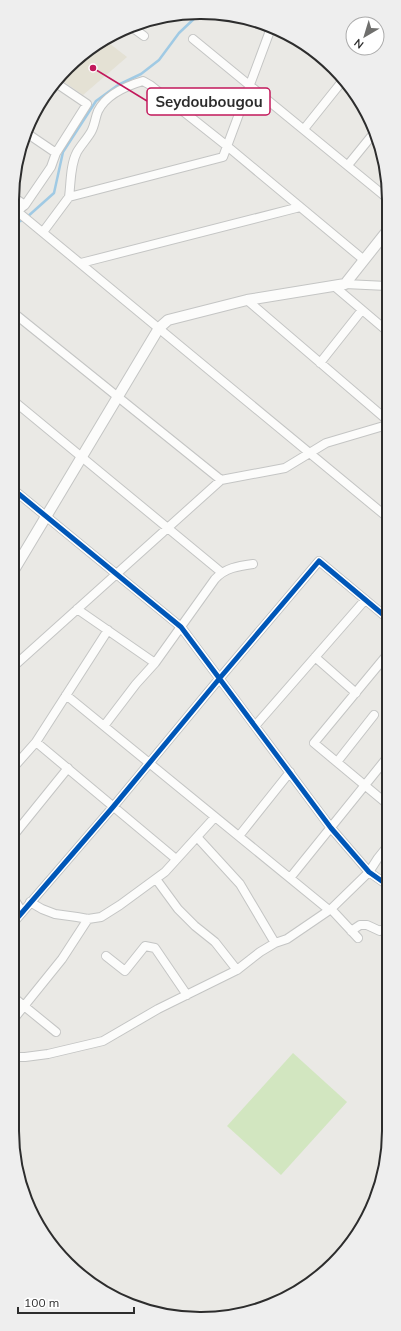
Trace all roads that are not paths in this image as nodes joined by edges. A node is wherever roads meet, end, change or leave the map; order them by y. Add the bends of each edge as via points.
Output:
1 (137, 31) edge
2 (269, 33) edge
3 (144, 36) dead end
4 (193, 39) dead end
5 (340, 84) edge
6 (250, 85) junction
7 (60, 86) edge
8 (304, 129) junction
9 (31, 136) edge
10 (370, 137) edge
11 (227, 146) junction
12 (56, 153) junction
13 (348, 165) junction
14 (382, 194) edge
15 (69, 197) junction
16 (19, 200) edge
17 (25, 205) junction
18 (300, 207) junction
19 (19, 210) edge
20 (19, 214) edge
21 (43, 232) junction
22 (382, 237) edge
23 (364, 260) junction
24 (81, 263) junction
25 (344, 284) junction
26 (334, 286) junction
27 (382, 286) edge
28 (247, 300) junction
29 (362, 310) junction
30 (19, 317) edge
31 (382, 327) edge
32 (159, 328) junction
33 (320, 363) junction
34 (118, 397) junction
35 (19, 405) edge
36 (382, 416) edge
37 (382, 426) edge
38 (309, 453) junction
39 (82, 457) junction
40 (221, 480) junction
41 (19, 494) edge
42 (382, 513) edge
43 (46, 516) junction
44 (168, 528) junction
45 (19, 562) edge
46 (253, 564) dead end
47 (221, 572) junction
48 (116, 574) junction
49 (365, 600) junction
50 (78, 609) junction
51 (382, 615) edge
52 (181, 627) junction
53 (108, 630) junction
54 (315, 657) junction
55 (382, 661) edge
56 (19, 662) edge
57 (155, 664) junction
58 (219, 679) junction
59 (356, 693) junction
60 (66, 695) junction
61 (374, 715) dead end
62 (104, 726) junction
63 (255, 726) junction
64 (36, 742) junction
65 (20, 759) edge
66 (337, 762) junction
67 (149, 763) junction
68 (382, 764) edge
69 (68, 768) junction
70 (290, 772) junction
71 (365, 785) junction
72 (382, 800) edge
73 (113, 807) junction
74 (215, 817) junction
75 (331, 828) junction
76 (19, 829) edge
77 (239, 836) junction
78 (197, 837) junction
79 (382, 854) edge
80 (176, 860) junction
81 (369, 872) junction
82 (290, 878) junction
83 (156, 879) junction
84 (382, 881) edge
85 (30, 902) junction
86 (19, 907) edge
87 (330, 909) junction
88 (22, 912) junction
89 (19, 916) edge
90 (88, 919) junction
91 (382, 930) edge
92 (351, 931) junction
93 (358, 938) dead end
94 (275, 943) junction
95 (106, 956) dead end
96 (237, 970) junction
97 (187, 995) junction
98 (19, 1002) edge
99 (24, 1006) junction
100 (19, 1012) edge
101 (56, 1032) dead end
102 (19, 1058) edge

1 - 3 street
2 - 6 street
4 - 6 street
5 - 8 street
6 - 8 street
6 - 11 street
7 - 12 street via 87,104
8 - 13 street
9 - 12 street
10 - 13 street
11 - 15 street via 223,157
11 - 15 street via 150,85 143,81 131,84 110,97 97,112 91,133 77,152 74,161
11 - 18 street
12 - 17 street via 51,167
13 - 14 street
15 - 21 street
16 - 17 street
17 - 19 street
18 - 23 street
18 - 24 street
20 - 21 street
21 - 24 street
22 - 23 street
23 - 25 street
24 - 32 street
25 - 26 street
25 - 27 street
26 - 28 street
26 - 29 street
28 - 32 street via 168,320
28 - 33 street
29 - 31 street
29 - 33 street
30 - 34 street
32 - 34 street
32 - 38 street
33 - 36 street
34 - 39 street
34 - 40 street
35 - 39 street
37 - 38 street via 326,443
38 - 40 street via 285,468
38 - 42 street
39 - 43 street
39 - 44 street
40 - 44 street
41 - 43 street
43 - 45 street
43 - 48 street
44 - 47 street
44 - 48 street
46 - 47 street
47 - 52 street
48 - 50 street
48 - 52 street
49 - 51 street
49 - 54 street
49 - 58 street via 319,561
50 - 53 street
50 - 56 street
52 - 57 street
52 - 58 street
53 - 57 street
53 - 60 street
54 - 59 street
54 - 63 street
55 - 59 street
57 - 62 street
58 - 63 street
58 - 67 street
59 - 66 street via 314,744
60 - 62 street
60 - 64 street
61 - 66 street
62 - 67 street
63 - 70 street
64 - 65 street
64 - 69 street
66 - 71 street
67 - 73 street
67 - 74 street
68 - 71 street
69 - 73 street
69 - 76 street
70 - 75 street
70 - 77 street
71 - 72 street
71 - 75 street
73 - 80 street
73 - 85 street
74 - 77 street
74 - 78 street
75 - 81 street
75 - 82 street
77 - 82 street
78 - 80 street
78 - 94 street via 240,884
79 - 81 street
80 - 83 street
81 - 84 street
81 - 87 street
82 - 87 street
83 - 90 street via 101,917
83 - 96 street via 178,909 215,942
85 - 88 street
85 - 90 street via 55,914
86 - 88 street
87 - 92 street
87 - 94 street via 287,939
88 - 89 street
90 - 99 street via 62,959
91 - 92 street via 360,925
92 - 93 street
94 - 96 street
95 - 97 street via 125,971 145,946 155,948
96 - 97 street
97 - 102 street via 103,1041 48,1054
98 - 99 street
99 - 100 street
99 - 101 street

